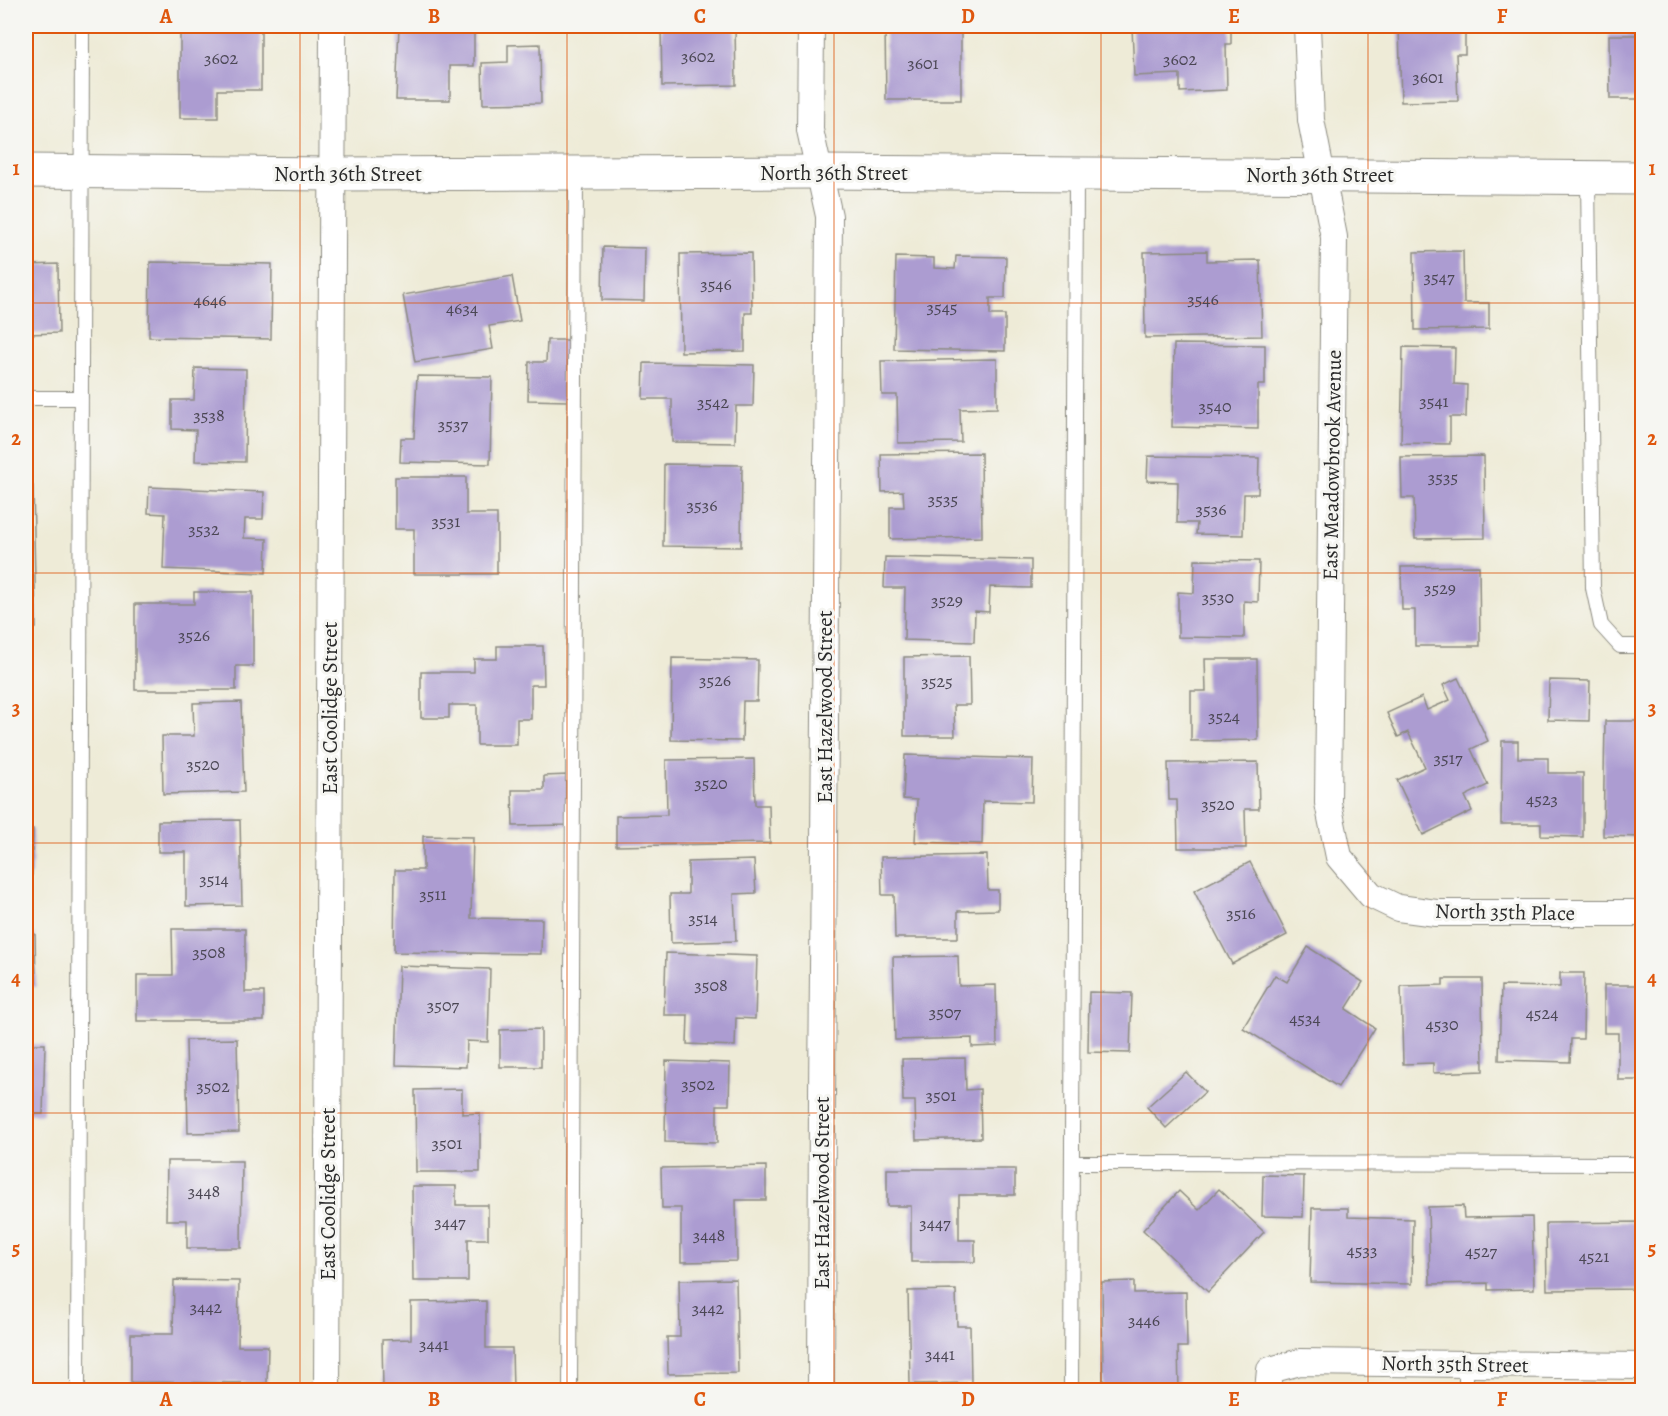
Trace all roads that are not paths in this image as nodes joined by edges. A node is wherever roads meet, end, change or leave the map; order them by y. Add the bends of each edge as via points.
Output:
1 (82, 26) edge
2 (333, 26) edge
3 (811, 26) edge
4 (1307, 26) edge
5 (26, 171) edge
6 (81, 172) junction
7 (819, 172) junction
8 (576, 173) junction
9 (333, 174) junction
10 (1076, 174) junction
11 (1322, 175) junction
12 (1588, 178) junction
13 (1642, 178) edge
14 (26, 398) edge
15 (80, 398) junction
16 (1642, 646) edge
17 (1371, 895) joint
18 (1642, 913) edge
19 (1073, 1162) junction
20 (1642, 1164) edge
21 (1466, 1364) junction
22 (1642, 1366) edge
23 (1269, 1380) edge
24 (78, 1390) edge
25 (327, 1390) edge
26 (570, 1390) edge
27 (821, 1390) edge
28 (1071, 1390) edge
29 (1466, 1390) edge

1 - 6 lane
2 - 9 street, East Coolidge Street
3 - 7 street, East Hazelwood Street via 810,130
4 - 11 street, East Meadowbrook Avenue via 1311,120
5 - 6 main road, North 36th Street
6 - 9 main road, North 36th Street
6 - 15 lane
7 - 8 main road, North 36th Street
7 - 10 main road, North 36th Street
7 - 27 street, East Hazelwood Street via 829,216
8 - 9 main road, North 36th Street
8 - 26 lane
9 - 25 street, East Coolidge Street
10 - 11 main road, North 36th Street
10 - 19 lane
11 - 12 main road, North 36th Street
11 - 17 street, East Meadowbrook Avenue via 1334,237 1328,803 1339,858
12 - 13 main road, North 36th Street
12 - 16 lane via 1593,588 1601,625 1620,646
14 - 15 lane
15 - 24 lane
17 - 18 street, North 35th Place via 1398,908 1436,913
19 - 20 lane
19 - 28 lane
21 - 22 street, North 35th Street
21 - 23 street, North 35th Street via 1300,1362
21 - 29 lane

